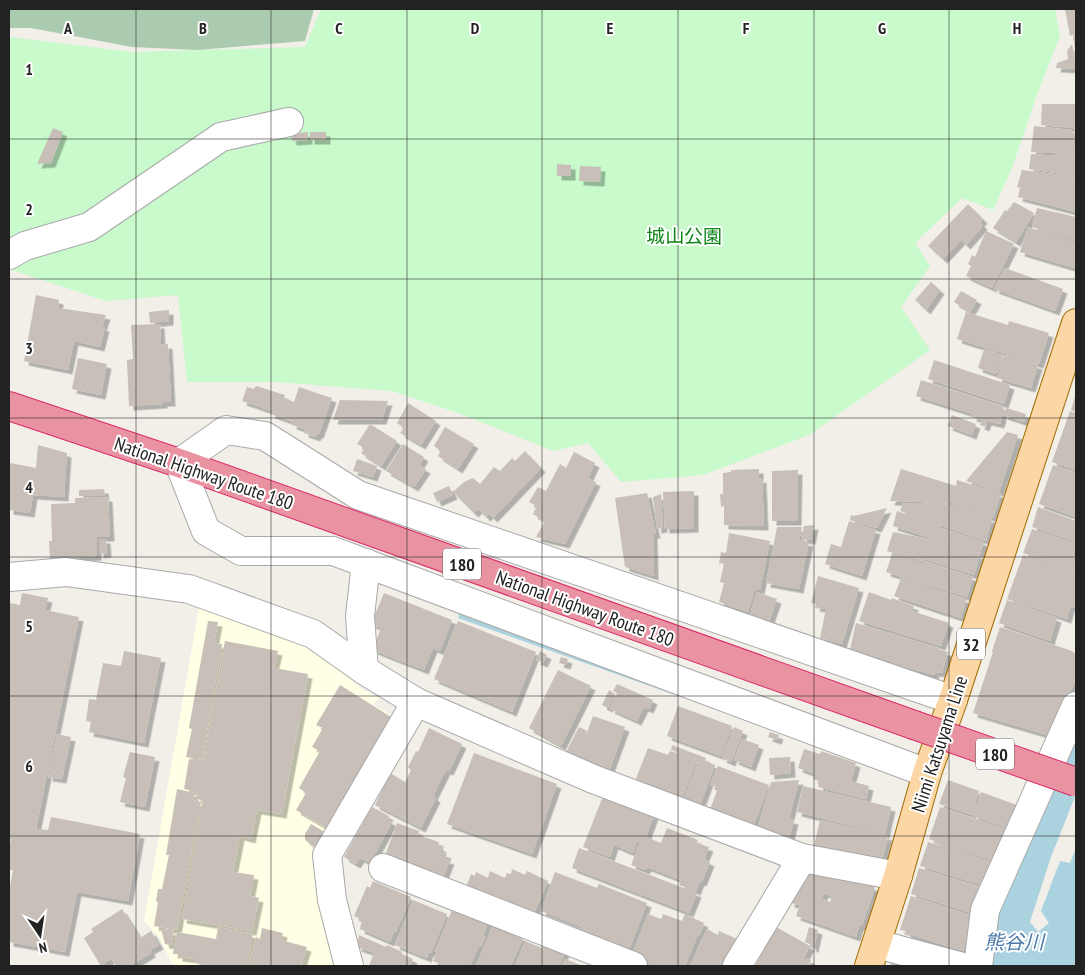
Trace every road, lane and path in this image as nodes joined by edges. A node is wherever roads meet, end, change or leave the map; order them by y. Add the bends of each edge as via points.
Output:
1 (289, 122) dead end
2 (9, 255) edge
3 (1076, 323) edge
4 (9, 406) edge
5 (179, 463) junction
6 (366, 563) junction
7 (9, 577) edge
8 (364, 670) junction
9 (953, 700) junction
10 (416, 702) junction
11 (1076, 706) edge
12 (927, 772) junction
13 (1076, 782) edge
14 (802, 858) junction
15 (383, 868) dead end
16 (898, 876) junction
17 (873, 955) edge
18 (349, 966) edge
19 (632, 966) edge
20 (737, 966) edge
21 (959, 966) edge
22 (978, 966) edge

1 - 2 street via 221,137 89,227 25,246
3 - 9 main road, Niimi Katsuyama Line / 32
4 - 5 highway, National Highway Route 180 / 180
5 - 6 street via 206,530 241,551 332,552
5 - 9 street via 226,430 265,436 358,495
5 - 13 highway, National Highway Route 180 / 180, bridge
6 - 8 street via 360,616
6 - 12 street
7 - 8 street via 66,572 189,588 313,634
8 - 10 street
9 - 12 main road, Niimi Katsuyama Line / 32
10 - 14 street via 593,779
10 - 18 street via 327,855 332,900
11 - 22 street via 985,910
12 - 16 main road, Niimi Katsuyama Line / 32
14 - 16 street
14 - 20 street
15 - 19 street
16 - 17 main road, Niimi Katsuyama Line / 32
17 - 21 street

